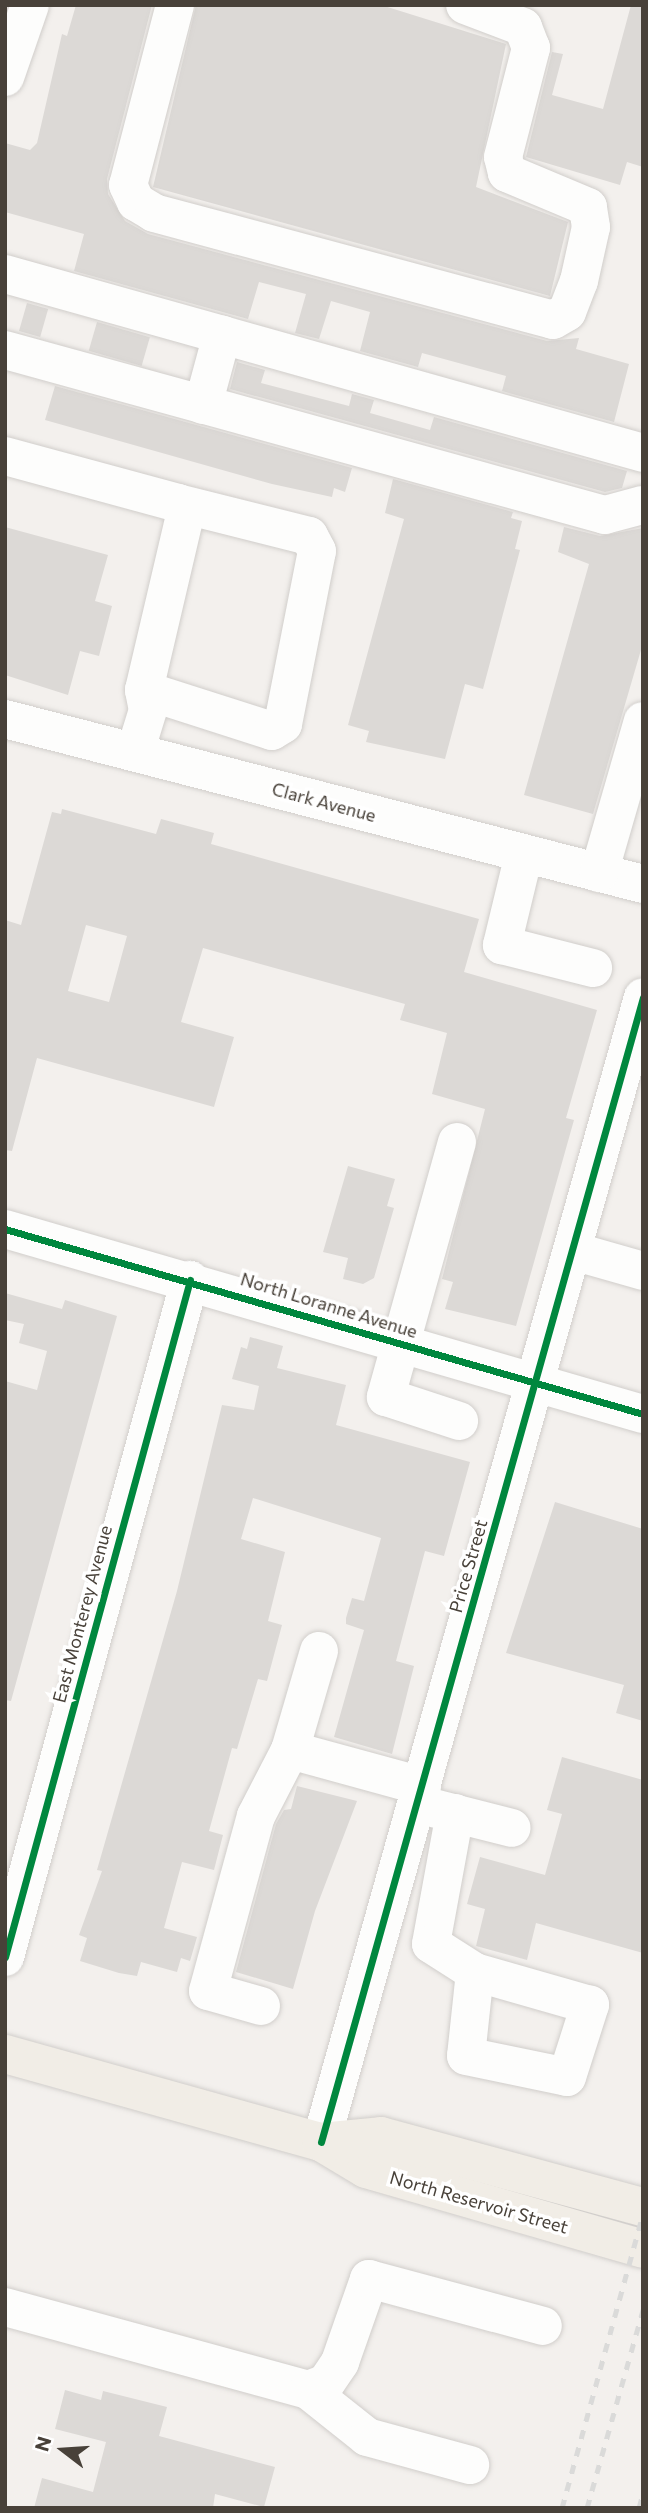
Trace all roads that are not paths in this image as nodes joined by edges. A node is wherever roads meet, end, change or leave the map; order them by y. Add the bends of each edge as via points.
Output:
1 (30, 5) edge
2 (175, 5) edge
3 (465, 5) edge
4 (5, 77) edge
5 (5, 274) edge
6 (222, 335) junction
7 (5, 350) edge
8 (203, 405) junction
9 (643, 453) edge
10 (5, 456) edge
11 (178, 503) junction
12 (643, 505) edge
13 (144, 690) junction
14 (5, 719) edge
15 (643, 721) edge
16 (135, 752) junction
17 (524, 854) junction
18 (599, 873) junction
19 (643, 884) edge
20 (593, 968) dead end
21 (642, 1004) edge
22 (457, 1142) dead end
23 (5, 1229) edge
24 (573, 1251) junction
25 (643, 1270) edge
26 (190, 1280) junction
27 (400, 1342) junction
28 (536, 1383) junction
29 (643, 1415) edge
30 (458, 1421) dead end
31 (319, 1651) dead end
32 (290, 1750) junction
33 (419, 1795) junction
34 (455, 1814) junction
35 (512, 1828) dead end
36 (5, 1957) edge
37 (475, 1972) dead end
38 (261, 2006) dead end
39 (5, 2053) edge
40 (321, 2142) junction
41 (643, 2207) edge
42 (643, 2249) edge
43 (5, 2307) edge
44 (543, 2326) dead end
45 (308, 2390) junction
46 (470, 2465) dead end

1 - 4 street
2 - 3 street via 128,185 136,202 154,212 553,320 567,312 579,281 591,227 588,207 507,173 503,157 531,48 523,26
5 - 6 street
6 - 8 street
6 - 9 street
7 - 8 street
8 - 12 street via 606,514
10 - 11 street
11 - 13 street via 186,512
11 - 13 street via 309,536 317,551 283,724 272,731
13 - 16 street via 149,710
14 - 16 street, Clark Avenue
15 - 18 street
16 - 17 street, Clark Avenue
17 - 18 street, Clark Avenue
17 - 20 street via 502,945
18 - 19 street, Clark Avenue
21 - 24 street, Price Street
22 - 27 street
23 - 26 street, North Loranne Avenue
24 - 25 street
24 - 28 street, Price Street
26 - 27 street, North Loranne Avenue
26 - 36 street, East Monterey Avenue
27 - 28 street, North Loranne Avenue
27 - 30 street via 386,1392 389,1401
28 - 29 street, North Loranne Avenue
28 - 33 street, Price Street
31 - 32 street
32 - 33 street
32 - 38 street via 256,1816 208,1991
33 - 34 street
33 - 40 street, Price Street
34 - 35 street
34 - 37 street via 431,1944
39 - 40 main road, North Reservoir Street
40 - 41 main road, North Reservoir Street via 382,2136
40 - 42 main road, North Reservoir Street via 366,2169
43 - 45 street
44 - 45 street via 369,2279 340,2361 326,2383
45 - 46 street via 367,2437

